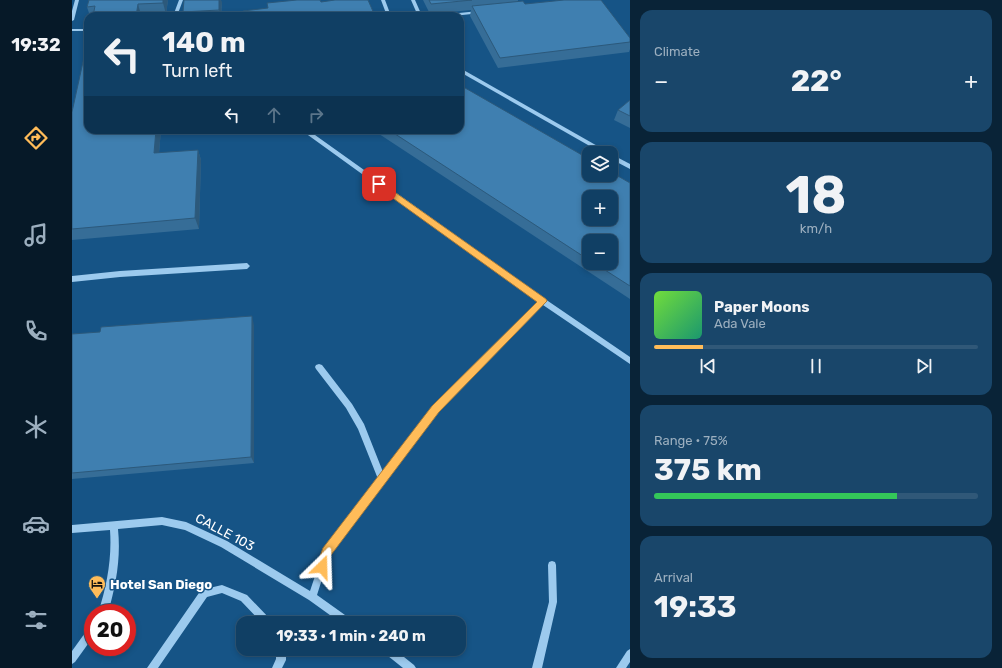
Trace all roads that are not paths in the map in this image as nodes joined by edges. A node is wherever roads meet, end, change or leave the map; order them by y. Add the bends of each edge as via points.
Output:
1 (78, 0) edge
2 (181, 0) edge
3 (382, 0) edge
4 (413, 0) edge
5 (485, 11) edge
6 (176, 12) edge
7 (387, 12) edge
8 (418, 12) edge
9 (464, 13) edge
10 (72, 20) edge
11 (72, 30) edge
12 (84, 30) edge
13 (464, 72) edge
14 (310, 134) edge
15 (594, 146) edge
16 (618, 160) edge
17 (630, 167) edge
18 (247, 266) dead end
19 (72, 279) edge
20 (543, 301) junction
21 (630, 360) edge
22 (319, 367) dead end
23 (382, 480) junction
24 (114, 526) junction
25 (72, 529) edge
26 (552, 565) dead end
27 (312, 597) junction
28 (106, 604) edge
29 (261, 616) edge
30 (339, 616) edge
31 (84, 642) edge
32 (630, 654) edge
33 (281, 656) edge
34 (395, 656) edge
35 (72, 659) edge
36 (152, 668) edge
37 (276, 668) edge
38 (411, 668) edge
39 (537, 668) edge
40 (621, 668) edge

1 - 10 street
2 - 6 street
3 - 7 street
4 - 8 street
5 - 9 street
11 - 12 street
13 - 15 street
14 - 20 street
16 - 17 street
18 - 19 street
20 - 21 street
20 - 23 street via 436,409
22 - 23 street via 361,427
23 - 27 street via 327,552
24 - 25 street, CALLE 103
24 - 27 street, CALLE 103 via 162,522 186,526 224,544
24 - 28 street via 116,544
26 - 39 street via 553,602
27 - 30 street, CALLE 103
29 - 36 street via 244,598 222,589 204,593
31 - 35 street
32 - 40 street
33 - 37 street
34 - 38 street

